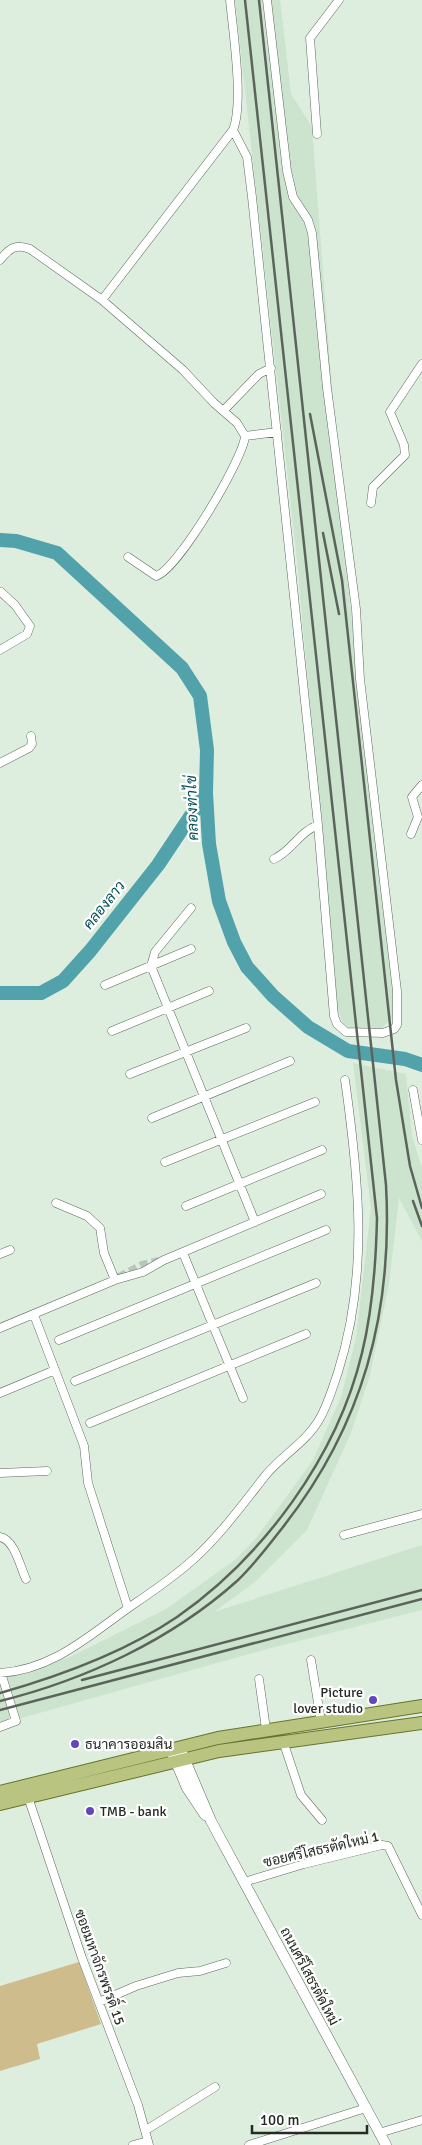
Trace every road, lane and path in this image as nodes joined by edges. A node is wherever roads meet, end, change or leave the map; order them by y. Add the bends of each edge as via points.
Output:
1 (230, 0) edge
2 (267, 0) edge
3 (338, 0) edge
4 (233, 130) junction
5 (317, 134) dead end
6 (0, 260) edge
7 (102, 300) junction
8 (422, 364) edge
9 (271, 368) junction
10 (224, 410) junction
11 (277, 432) junction
12 (245, 436) junction
13 (371, 503) dead end
14 (128, 557) dead end
15 (1, 592) edge
16 (0, 650) edge
17 (32, 736) dead end
18 (0, 763) edge
19 (422, 785) edge
20 (318, 825) junction
21 (411, 834) dead end
22 (274, 859) dead end
23 (191, 908) dead end
24 (191, 949) dead end
25 (151, 966) junction
26 (105, 985) dead end
27 (208, 991) dead end
28 (168, 1008) junction
29 (246, 1028) dead end
30 (112, 1031) dead end
31 (186, 1052) junction
32 (290, 1061) dead end
33 (130, 1074) dead end
34 (345, 1080) dead end
35 (413, 1090) dead end
36 (204, 1097) junction
37 (316, 1102) dead end
38 (152, 1118) dead end
39 (222, 1140) junction
40 (422, 1140) edge
41 (322, 1150) dead end
42 (164, 1162) dead end
43 (240, 1184) junction
44 (321, 1194) dead end
45 (56, 1203) dead end
46 (186, 1206) dead end
47 (255, 1222) junction
48 (326, 1230) dead end
49 (10, 1250) dead end
50 (183, 1253) junction
51 (0, 1254) edge
52 (115, 1280) junction
53 (195, 1282) junction
54 (316, 1283) dead end
55 (34, 1315) junction
56 (213, 1324) junction
57 (0, 1328) edge
58 (306, 1334) dead end
59 (58, 1340) dead end
60 (230, 1366) junction
61 (55, 1370) junction
62 (75, 1381) dead end
63 (0, 1393) edge
64 (243, 1398) dead end
65 (90, 1423) dead end
66 (46, 1471) dead end
67 (0, 1473) edge
68 (422, 1514) edge
69 (344, 1535) dead end
70 (0, 1537) edge
71 (26, 1579) dead end
72 (128, 1608) junction
73 (311, 1660) dead end
74 (1, 1673) edge
75 (259, 1679) dead end
76 (422, 1706) edge
77 (321, 1721) junction
78 (422, 1723) edge
79 (0, 1727) edge
80 (266, 1729) junction
81 (283, 1741) junction
82 (175, 1747) junction
83 (180, 1760) junction
84 (0, 1792) edge
85 (28, 1797) junction
86 (0, 1804) edge
87 (322, 1820) dead end
88 (244, 1882) junction
89 (422, 1915) edge
90 (226, 1963) dead end
91 (99, 2002) junction
92 (214, 2087) dead end
93 (366, 2108) junction
94 (422, 2120) edge
95 (146, 2130) junction
96 (379, 2133) junction
97 (148, 2143) edge
98 (133, 2145) edge
99 (249, 2145) edge
100 (386, 2145) edge

1 - 4 street via 238,100
2 - 20 street via 287,171 294,198 312,233 397,992 397,1025 390,1032 346,1032 334,1016
3 - 5 street via 310,38
4 - 7 street
4 - 9 street via 247,157
6 - 7 street via 14,246 21,245
7 - 10 street
8 - 13 street via 390,412 405,455 370,492
9 - 10 street via 259,374
9 - 11 street
10 - 12 street via 242,428
11 - 12 street
11 - 20 street
12 - 14 street via 243,449 225,482 193,536 171,565 156,576
15 - 16 street via 30,626 26,634
17 - 18 street via 29,748
19 - 21 street via 412,797 418,817
20 - 22 street via 307,830 285,853
23 - 25 street via 155,952
24 - 25 street
25 - 26 street
25 - 28 street
27 - 28 street
28 - 30 street
28 - 31 street
29 - 31 street
31 - 33 street
31 - 36 street
32 - 36 street
34 - 72 street via 359,1212 356,1298 345,1349 328,1400 310,1433 274,1465 195,1557
35 - 40 street
36 - 38 street
36 - 39 street
37 - 39 street
39 - 42 street
39 - 43 street
41 - 43 street
43 - 46 street
43 - 47 street
44 - 47 street
45 - 52 street via 87,1216 100,1228 104,1253
47 - 50 street
48 - 53 street
49 - 51 street
50 - 52 street via 143,1272
50 - 53 street
52 - 55 street
53 - 56 street
53 - 59 street
54 - 56 street
55 - 57 street
55 - 61 street
56 - 60 street
56 - 62 street
58 - 60 street
60 - 64 street
60 - 65 street
61 - 63 street
61 - 72 street via 84,1446 88,1482
66 - 67 street
68 - 69 street
70 - 71 street via 13,1548
72 - 74 street via 80,1645 14,1672
73 - 77 street
74 - 79 street via 16,1721
75 - 80 street
76 - 77 main road
77 - 80 main road
78 - 81 main road
80 - 82 main road
81 - 83 main road
81 - 87 street via 301,1795
82 - 83 street, ถนนศรีโสธรตัดใหม่
82 - 84 main road
83 - 85 main road
83 - 88 street, ถนนศรีโสธรตัดใหม่ via 187,1788 211,1821
85 - 86 main road
85 - 91 street, ซอยมหาจักรพรรดิ์ 15
88 - 89 street, ซอยศรีโสธรตัดใหม่ 1 via 337,1855 388,1846
88 - 93 street, ถนนศรีโสธรตัดใหม่
90 - 91 street via 200,1971 178,1973
91 - 95 street, ซอยมหาจักรพรรดิ์ 15
92 - 95 street
93 - 96 street, ถนนศรีโสธรตัดใหม่
93 - 99 street
94 - 96 street
95 - 97 street, ซอยมหาจักรพรรดิ์ 15
96 - 100 street, ถนนศรีโสธรตัดใหม่
97 - 98 street

